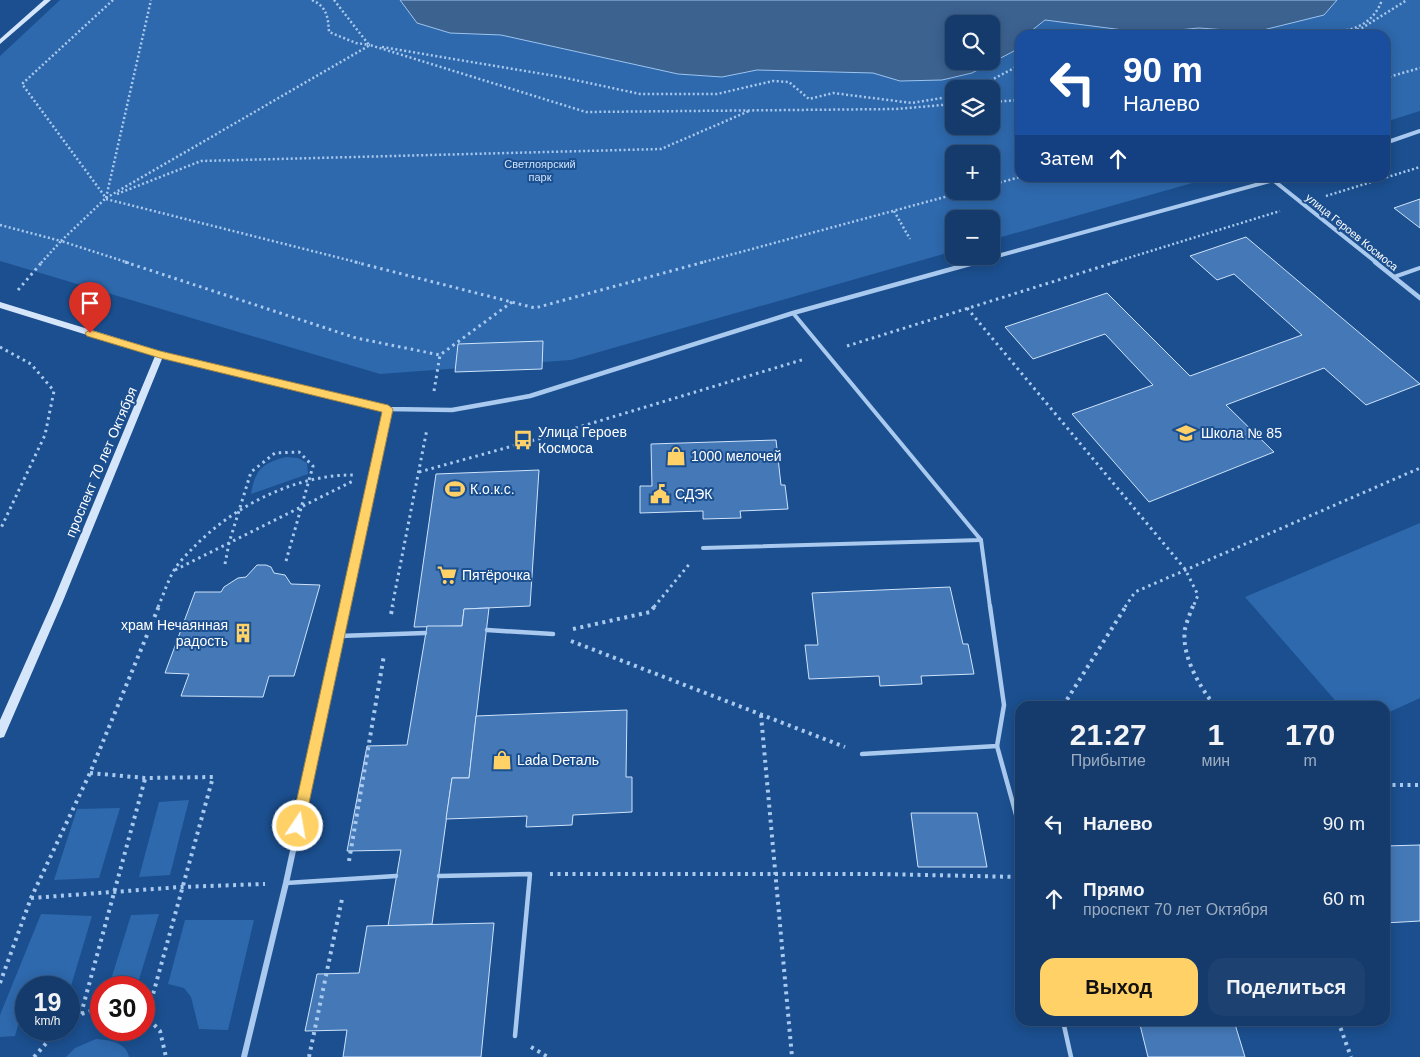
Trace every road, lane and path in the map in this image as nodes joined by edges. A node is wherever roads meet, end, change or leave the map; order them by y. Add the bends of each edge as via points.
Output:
1 (48, 0) edge
2 (113, 0) edge
3 (151, 0) edge
4 (312, 0) edge
5 (334, 0) edge
6 (1382, 0) edge
7 (1407, 0) edge
8 (1346, 30) edge
9 (1356, 30) edge
10 (0, 42) edge
11 (370, 45) junction
12 (1015, 67) edge
13 (1420, 68) edge
14 (1390, 77) edge
15 (994, 80) edge
16 (945, 98) edge
17 (1015, 100) edge
18 (1000, 101) edge
19 (945, 105) edge
20 (751, 110) junction
21 (1420, 131) edge
22 (1390, 141) edge
23 (1420, 166) edge
24 (1390, 176) edge
25 (1015, 178) edge
26 (1266, 182) edge
27 (1276, 182) edge
28 (1371, 182) edge
29 (1000, 183) edge
30 (945, 197) edge
31 (106, 198) junction
32 (1303, 204) junction
33 (894, 211) junction
34 (0, 225) edge
35 (910, 239) dead end
36 (61, 241) junction
37 (1420, 268) edge
38 (1394, 277) junction
39 (1420, 298) edge
40 (512, 302) junction
41 (2, 306) edge
42 (967, 308) junction
43 (793, 313) junction
44 (0, 346) edge
45 (825, 352) junction
46 (160, 354) junction
47 (388, 409) junction
48 (1420, 468) edge
49 (356, 475) dead end
50 (355, 479) dead end
51 (309, 481) junction
52 (302, 506) junction
53 (240, 508) junction
54 (0, 530) edge
55 (980, 540) junction
56 (229, 543) junction
57 (703, 548) joint
58 (286, 561) dead end
59 (225, 564) dead end
60 (1185, 569) junction
61 (172, 572) junction
62 (487, 630) dead end
63 (426, 633) dead end
64 (387, 634) junction
65 (553, 634) junction
66 (339, 636) junction
67 (1066, 701) edge
68 (1210, 701) edge
69 (761, 715) junction
70 (0, 733) edge
71 (997, 746) junction
72 (862, 754) joint
73 (90, 773) junction
74 (145, 778) junction
75 (1390, 785) edge
76 (1420, 785) edge
77 (1015, 811) edge
78 (530, 874) junction
79 (776, 874) junction
80 (396, 876) dead end
81 (439, 876) dead end
82 (1015, 877) edge
83 (346, 879) junction
84 (286, 883) junction
85 (181, 887) junction
86 (114, 893) junction
87 (31, 898) junction
88 (155, 982) edge
89 (0, 983) edge
90 (90, 1011) edge
91 (81, 1014) joint
92 (155, 1025) edge
93 (1064, 1026) edge
94 (1340, 1026) edge
95 (515, 1036) dead end
96 (47, 1041) edge
97 (34, 1057) edge
98 (166, 1057) edge
99 (244, 1057) edge
100 (309, 1057) edge
101 (792, 1057) edge
102 (1071, 1057) edge
103 (1351, 1057) edge

1 - 10 main road
2 - 31 path via 22,84
3 - 31 path
4 - 11 path via 322,4 330,32
5 - 11 path
6 - 8 path via 1377,14
7 - 9 path
11 - 16 path via 561,77 640,94 717,94 773,81 789,82 809,100 833,92 912,103
11 - 20 path via 586,112
11 - 31 path
12 - 15 path
13 - 14 path
17 - 18 path
19 - 20 path
20 - 31 path via 661,149 201,161
21 - 22 street
23 - 24 path
25 - 29 path
26 - 43 street
27 - 32 street, улица Героев Космоса
28 - 32 path
30 - 33 path
31 - 36 path
31 - 40 path
32 - 38 street, улица Героев Космоса
32 - 42 path
33 - 35 path
33 - 40 path via 535,308
34 - 36 path
36 - 40 path via 356,338 440,356
36 - 41 path
37 - 38 lane
38 - 39 street, улица Героев Космоса
41 - 46 main road
42 - 45 path
42 - 60 path
43 - 45 lane
43 - 47 street via 530,396 452,410
44 - 54 path via 31,364 54,390 45,435
45 - 55 lane
45 - 64 path via 419,472
46 - 47 street
46 - 70 main road, проспект 70 лет Октября
47 - 66 street
48 - 60 path
49 - 51 path via 341,474
50 - 52 path
51 - 52 path
51 - 53 path via 279,490
51 - 53 path via 313,466 299,452 275,453 251,472
52 - 56 path
52 - 58 path
53 - 56 path
53 - 61 path via 191,549
55 - 57 lane
55 - 71 lane via 1004,705
56 - 59 path
56 - 61 path
57 - 65 path via 650,612
60 - 67 path via 1135,592
60 - 68 path via 1198,595 1184,632 1190,661
61 - 73 path
62 - 65 lane
63 - 64 lane
64 - 66 lane
64 - 83 path
65 - 69 path
66 - 84 street
69 - 72 path
69 - 79 path
71 - 72 lane
71 - 77 lane
73 - 74 path
73 - 87 path
74 - 85 path via 213,777
74 - 86 path
75 - 76 path
78 - 79 path
78 - 81 lane
78 - 95 lane
79 - 82 path
79 - 101 path
80 - 83 lane
83 - 84 lane
83 - 100 path
84 - 85 path
84 - 99 street
85 - 86 path
85 - 88 path
86 - 87 path
86 - 91 path
87 - 89 path
90 - 91 path
92 - 98 path via 160,1031
93 - 102 lane
94 - 103 path
96 - 97 path

